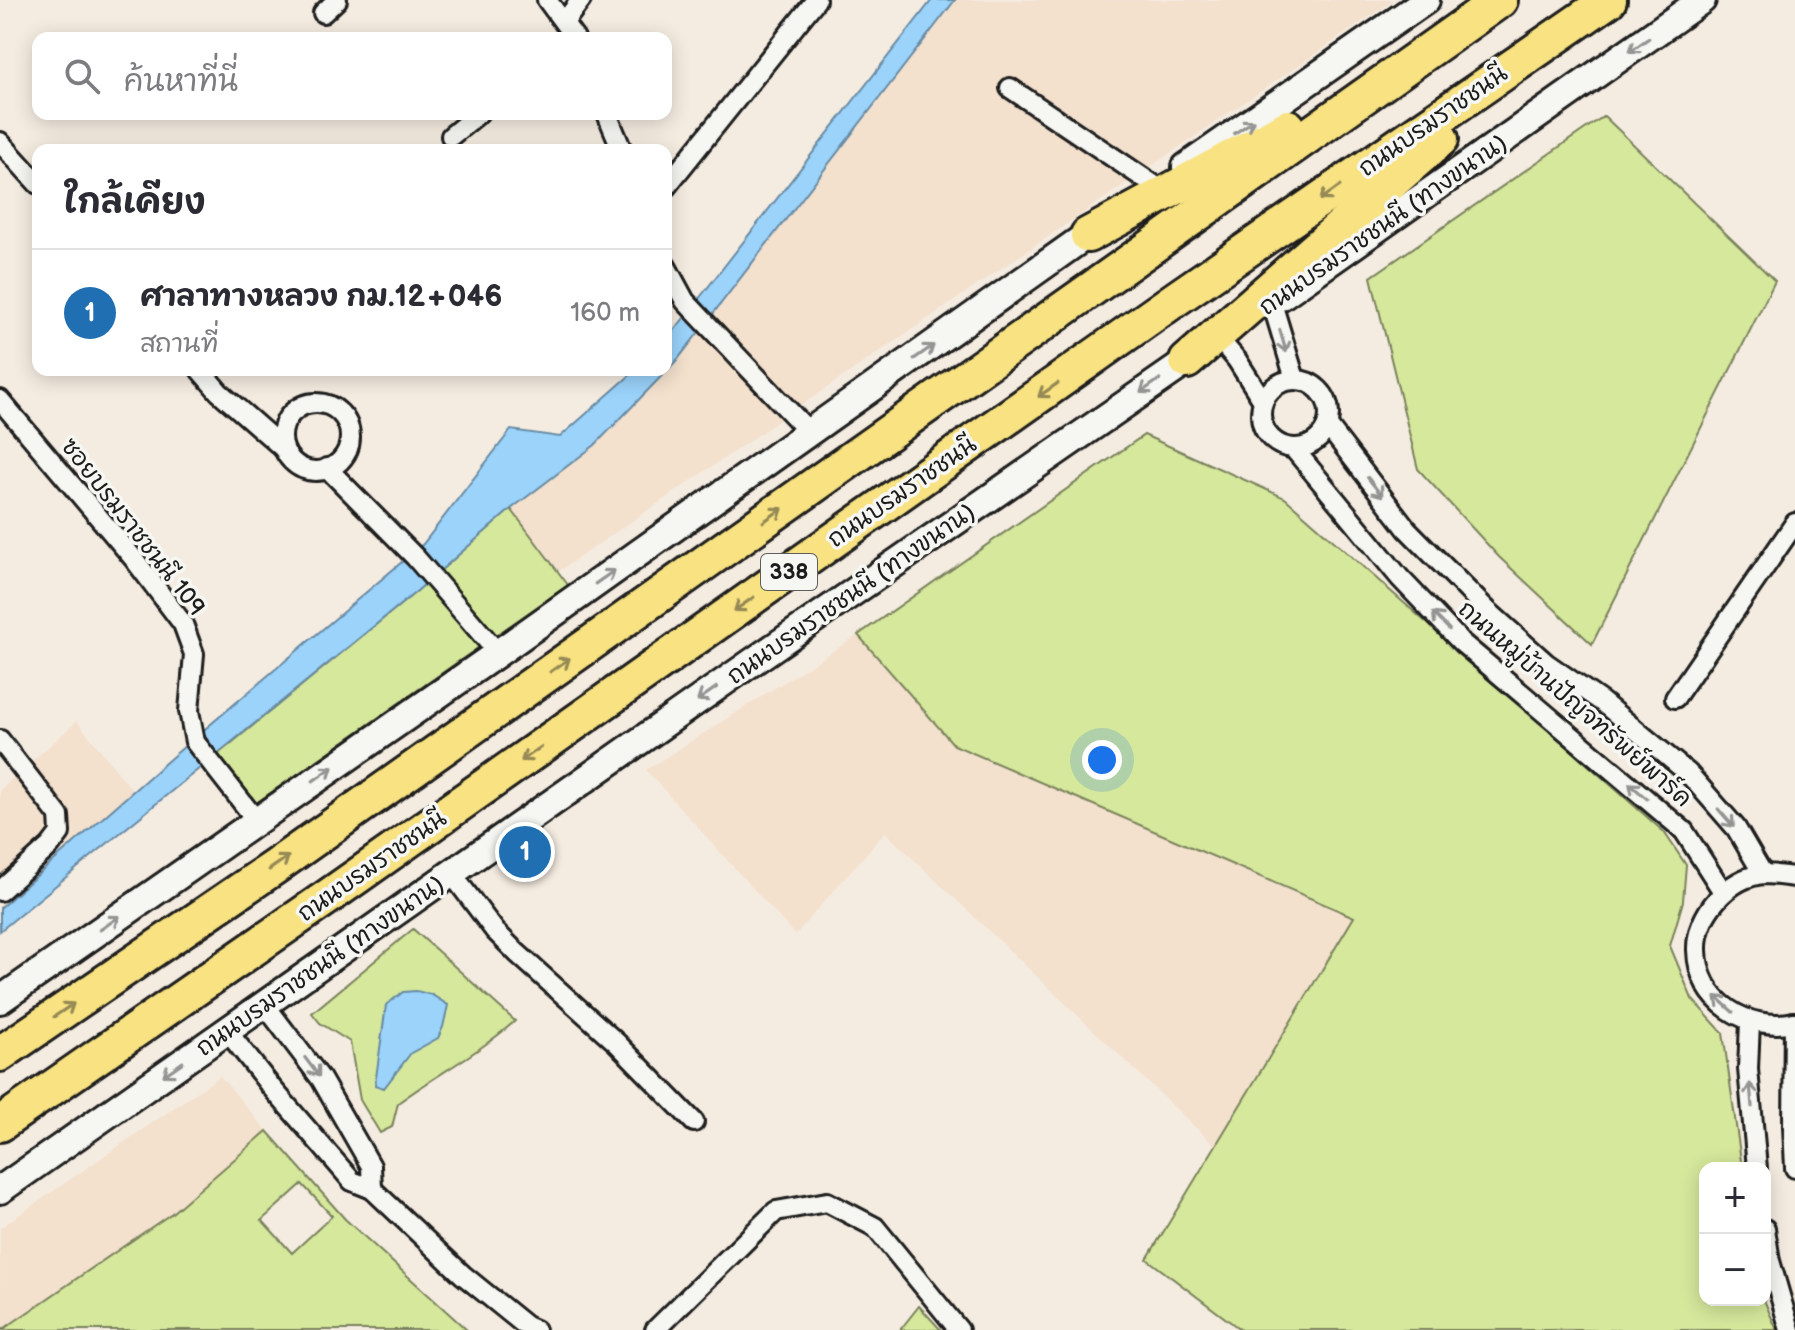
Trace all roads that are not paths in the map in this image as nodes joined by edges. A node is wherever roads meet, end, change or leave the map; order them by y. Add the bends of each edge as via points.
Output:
1 (337, 0) edge
2 (547, 0) edge
3 (581, 0) edge
4 (816, 0) edge
5 (1609, 0) edge
6 (1702, 0) edge
7 (1415, 3) edge
8 (1488, 8) edge
9 (323, 13) dead end
10 (1578, 21) junction
11 (569, 32) edge
12 (570, 32) edge
13 (1010, 88) dead end
14 (471, 120) edge
15 (610, 120) edge
16 (451, 136) dead end
17 (0, 142) edge
18 (620, 144) edge
19 (32, 177) edge
20 (672, 180) edge
21 (1157, 187) junction
22 (1088, 235) junction
23 (672, 277) edge
24 (1272, 303) junction
25 (1219, 339) junction
26 (1187, 361) junction
27 (205, 376) edge
28 (1295, 379) junction
29 (0, 400) edge
30 (1263, 401) junction
31 (1328, 426) junction
32 (810, 433) junction
33 (284, 449) junction
34 (1294, 449) junction
35 (327, 468) junction
36 (1795, 523) edge
37 (498, 653) junction
38 (1675, 698) dead end
39 (0, 740) edge
40 (256, 820) junction
41 (452, 874) junction
42 (1763, 874) junction
43 (1795, 877) edge
44 (0, 891) edge
45 (1723, 892) junction
46 (0, 1000) edge
47 (265, 1005) junction
48 (1750, 1022) junction
49 (1794, 1022) edge
50 (228, 1032) junction
51 (0, 1054) edge
52 (694, 1122) dead end
53 (0, 1124) edge
54 (1756, 1162) edge
55 (1795, 1168) edge
56 (372, 1189) junction
57 (0, 1190) edge
58 (1766, 1234) edge
59 (535, 1330) edge
60 (655, 1330) edge
61 (959, 1330) edge
62 (1790, 1330) edge

1 - 9 street
2 - 11 street
3 - 12 street
4 - 20 street
5 - 10 highway, ถนนบรมราชชนนี / 338
6 -> 24 main road, ถนนบรมราชชนนี (ทางขนาน) / 338
21 -> 7 main road
8 - 22 highway via 1316,112
51 -> 8 highway, 338 via 289,857
10 - 26 highway
10 -> 53 highway, ถนนบรมราชชนนี / 338
13 - 21 street
14 - 16 street
15 - 18 street
17 - 19 street
21 - 22 main road
32 -> 22 main road
23 - 32 street via 714,334
24 - 25 main road, ถนนบรมราชชนนี (ทางขนาน) / 338
24 -> 28 street
25 - 26 main road, ถนนบรมราชชนนี (ทางขนาน) / 338
25 - 30 street, ถนนหมู่บ้านปัญจทรัพย์พาร์ค
26 -> 41 main road, ถนนบรมราชชนนี (ทางขนาน) / 338
27 - 33 street
28 - 30 street via 1282,382
28 - 31 street, ถนนหมู่บ้านปัญจทรัพย์พาร์ค via 1308,382 1327,399
29 - 40 street, ซอยบรมราชชนนี 109 via 183,624 194,654 189,711 195,742
30 - 34 street, ถนนหมู่บ้านปัญจทรัพย์พาร์ค via 1260,414 1270,438
31 - 34 street via 1320,438
31 -> 42 street, ถนนหมู่บ้านปัญจทรัพย์พาร์ค via 1407,529 1489,612 1688,773 1736,828
37 -> 32 main road
33 - 35 street via 301,468
33 - 35 street via 286,420 309,403 324,403 346,421 350,435 339,461
45 -> 34 street, ถนนหมู่บ้านปัญจทรัพย์พาร์ค via 1684,831 1462,643 1400,578
35 - 37 street via 415,557
36 - 38 street
40 -> 37 main road
39 - 44 street via 59,816 60,833
46 -> 40 main road
41 - 47 main road, ถนนบรมราชชนนี (ทางขนาน) / 338
41 - 52 street via 495,931
42 - 43 street
42 - 45 street
48 -> 45 street via 1722,1007 1703,981 1696,949 1704,917
47 - 50 main road, ถนนบรมราชชนนี (ทางขนาน) / 338
47 -> 56 street via 321,1079 371,1166
48 - 49 street
54 -> 48 street via 1748,1069
49 - 55 street
50 - 56 street via 352,1181
50 -> 57 main road, ถนนบรมราชชนนี (ทางขนาน) / 338
56 - 59 street via 463,1275
58 - 62 street
60 - 61 street via 776,1211 827,1202 875,1227

